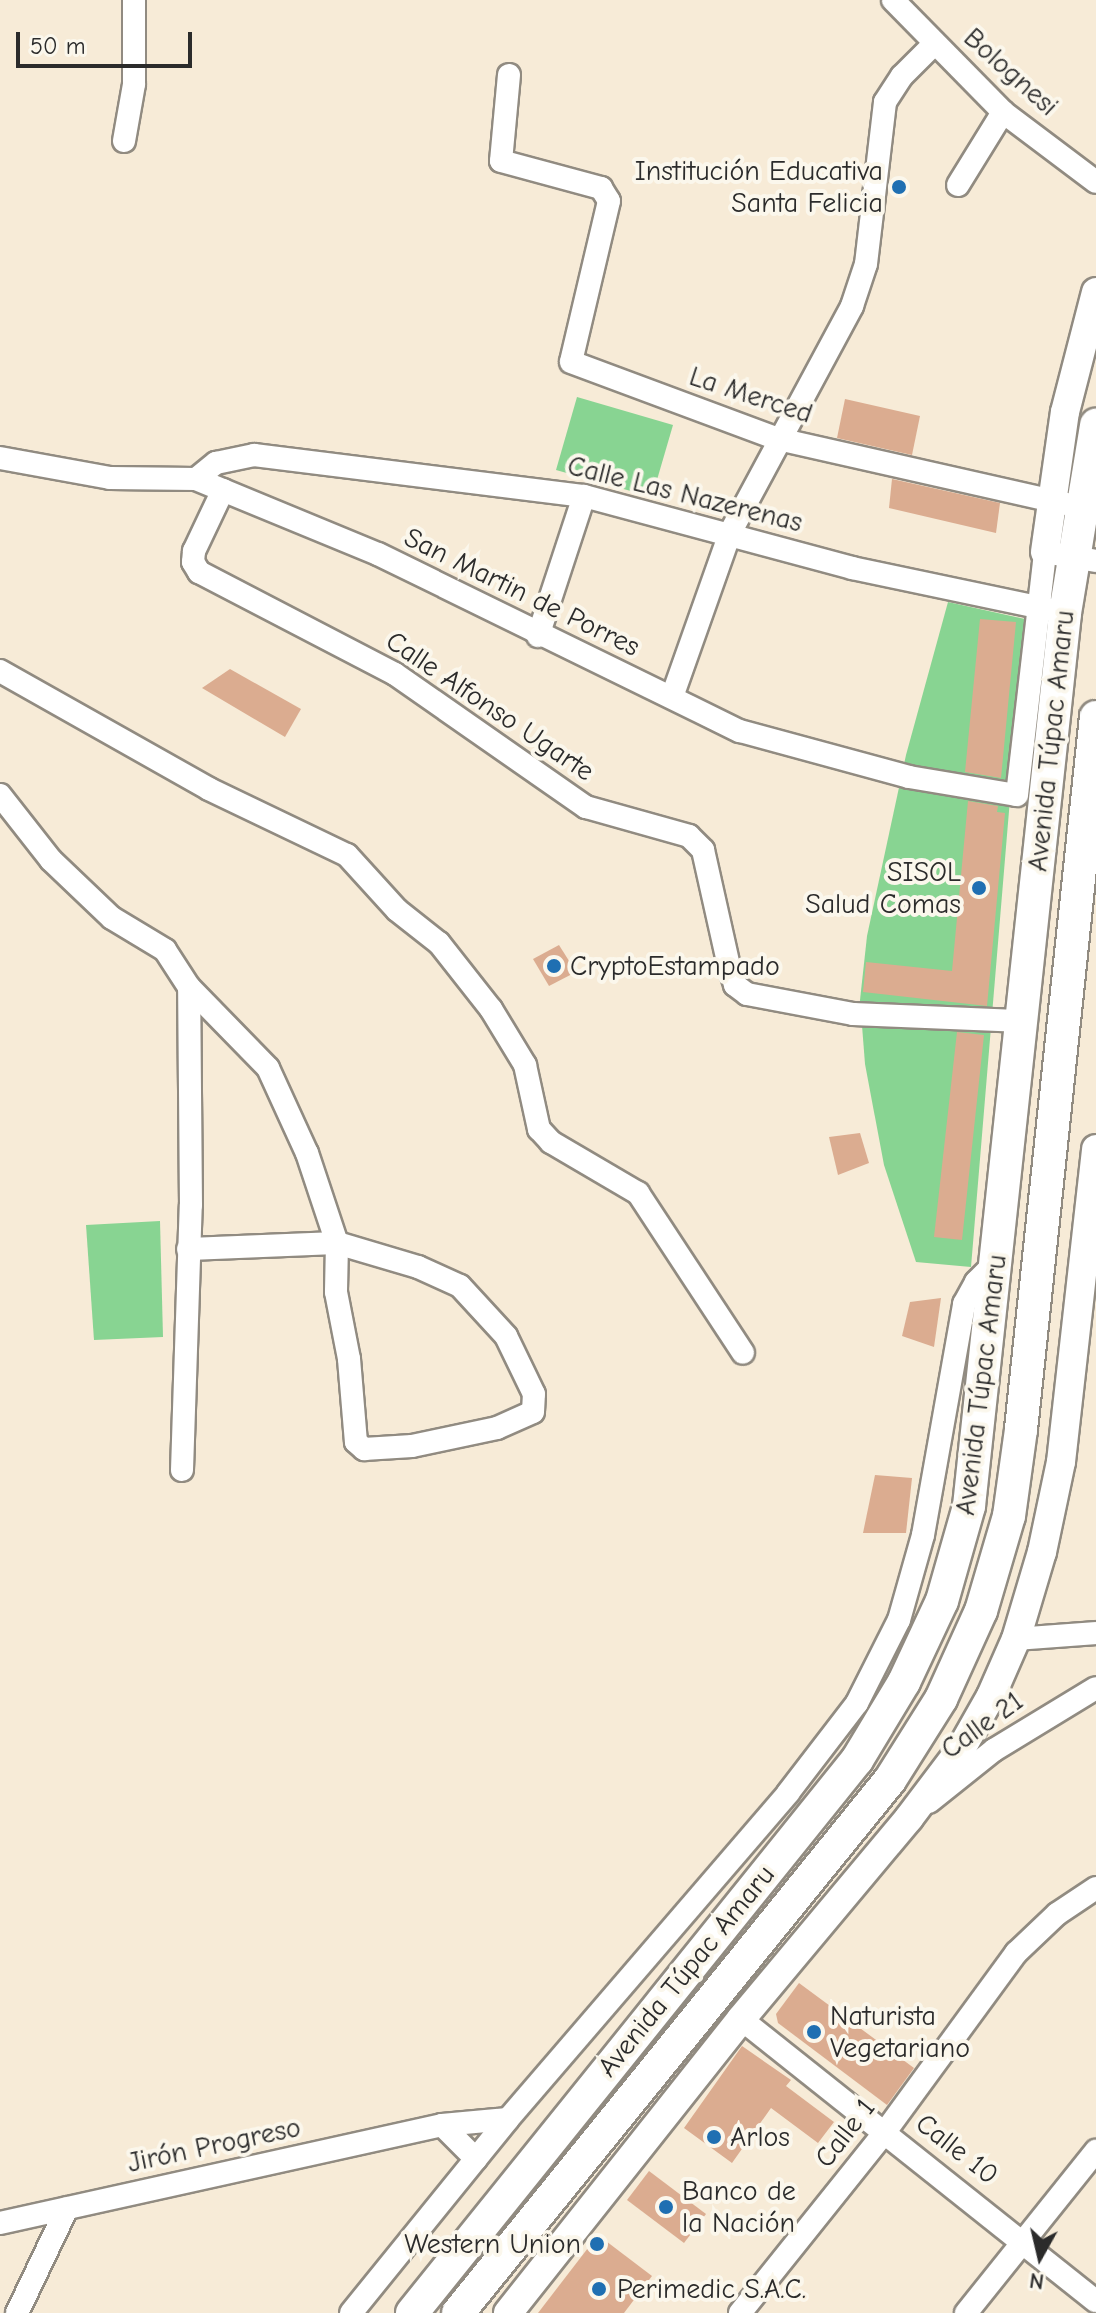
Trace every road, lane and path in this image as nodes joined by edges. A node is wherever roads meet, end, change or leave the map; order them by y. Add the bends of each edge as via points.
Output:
1 (134, 0) edge
2 (893, 0) edge
3 (934, 44) junction
4 (509, 75) dead end
5 (1003, 112) junction
6 (124, 141) dead end
7 (1096, 182) edge
8 (958, 185) dead end
9 (1096, 292) edge
10 (1096, 425) edge
11 (778, 439) junction
12 (0, 458) edge
13 (196, 479) junction
14 (223, 490) junction
15 (584, 496) junction
16 (1065, 504) junction
17 (730, 533) junction
18 (1071, 557) edge
19 (1051, 610) junction
20 (538, 636) junction
21 (0, 671) edge
22 (672, 697) junction
23 (1096, 717) edge
24 (0, 795) edge
25 (189, 987) junction
26 (1023, 1021) junction
27 (1096, 1149) edge
28 (337, 1243) junction
29 (188, 1249) junction
30 (996, 1262) junction
31 (1089, 1286) edge
32 (743, 1353) dead end
33 (182, 1470) dead end
34 (1096, 1633) edge
35 (1016, 1639) junction
36 (1096, 1688) edge
37 (909, 1818) junction
38 (1096, 1888) edge
39 (741, 2019) junction
40 (508, 2119) junction
41 (442, 2125) junction
42 (885, 2132) junction
43 (1096, 2151) edge
44 (476, 2159) junction
45 (67, 2208) junction
46 (0, 2223) edge
47 (1024, 2240) junction
48 (1096, 2301) edge
49 (17, 2313) edge
50 (351, 2313) edge
51 (412, 2313) edge
52 (458, 2313) edge
53 (508, 2313) edge
54 (740, 2313) edge
55 (966, 2313) edge

1 - 6 street via 134,84
2 - 3 street, Bolognesi
3 - 5 street, Bolognesi
3 - 11 street via 885,102 866,264 852,306 792,423
4 - 11 street, La Merced via 501,161 601,188 609,201 571,362
5 - 7 street, Bolognesi
5 - 8 street
9 - 16 main road via 1065,412
10 - 16 highway, Avenida Túpac Amaru
11 - 16 street, La Merced
11 - 17 street
12 - 13 street, San Martin de Porres via 110,478
13 - 14 street, San Martin de Porres
13 - 15 street, Calle Las Nazerenas via 216,463 254,455
14 - 20 street, San Martin de Porres via 378,554
14 - 26 street, Calle Alfonso Ugarte via 194,551 199,572 395,674 586,807 689,836 703,850 732,976 747,994 853,1014
15 - 17 street, Calle Las Nazerenas
15 - 20 street
16 - 18 highway, Avenida Túpac Amaru
17 - 19 street, Calle Las Nazerenas via 852,568
17 - 22 street
18 - 19 highway, Avenida Túpac Amaru
19 - 22 street, San Martin de Porres via 1017,795 799,751 740,731
19 - 26 highway, Avenida Túpac Amaru
20 - 22 street, San Martin de Porres
21 - 32 street via 209,789 347,855 397,910 439,943 491,1009 525,1065 539,1129 551,1142 638,1193
23 - 52 highway, Avenida Túpac Amaru via 1021,1429 1009,1516 981,1611 941,1699 890,1780
24 - 25 street via 51,860 112,918 165,950
25 - 28 street via 268,1068 307,1153
25 - 29 street
26 - 30 highway, Avenida Túpac Amaru
27 - 31 main road
28 - 28 street via 418,1267 460,1286 506,1336 534,1394 533,1412 497,1428 412,1446 364,1449 356,1442 349,1359 336,1292
28 - 29 street
29 - 33 street
30 - 40 street via 964,1304 923,1535 899,1620 857,1703 788,1793
30 - 51 highway, Avenida Túpac Amaru via 969,1506 942,1601 904,1682 857,1760
31 - 35 main road via 1061,1462
34 - 35 street
35 - 37 main road via 961,1749
36 - 37 street, Calle 21 via 994,1750
37 - 39 main road
38 - 42 street, Calle 1 via 1057,1914 1016,1953
39 - 42 street, Calle 10
39 - 53 main road
40 - 41 street, Jirón Progreso
40 - 44 street
41 - 44 street
41 - 45 street, Jirón Progreso
42 - 47 street, Calle 10
42 - 54 street, Calle 1
43 - 47 street
44 - 50 street
45 - 46 street, Jirón Progreso
45 - 49 street
47 - 48 street, Calle 10
47 - 55 street

